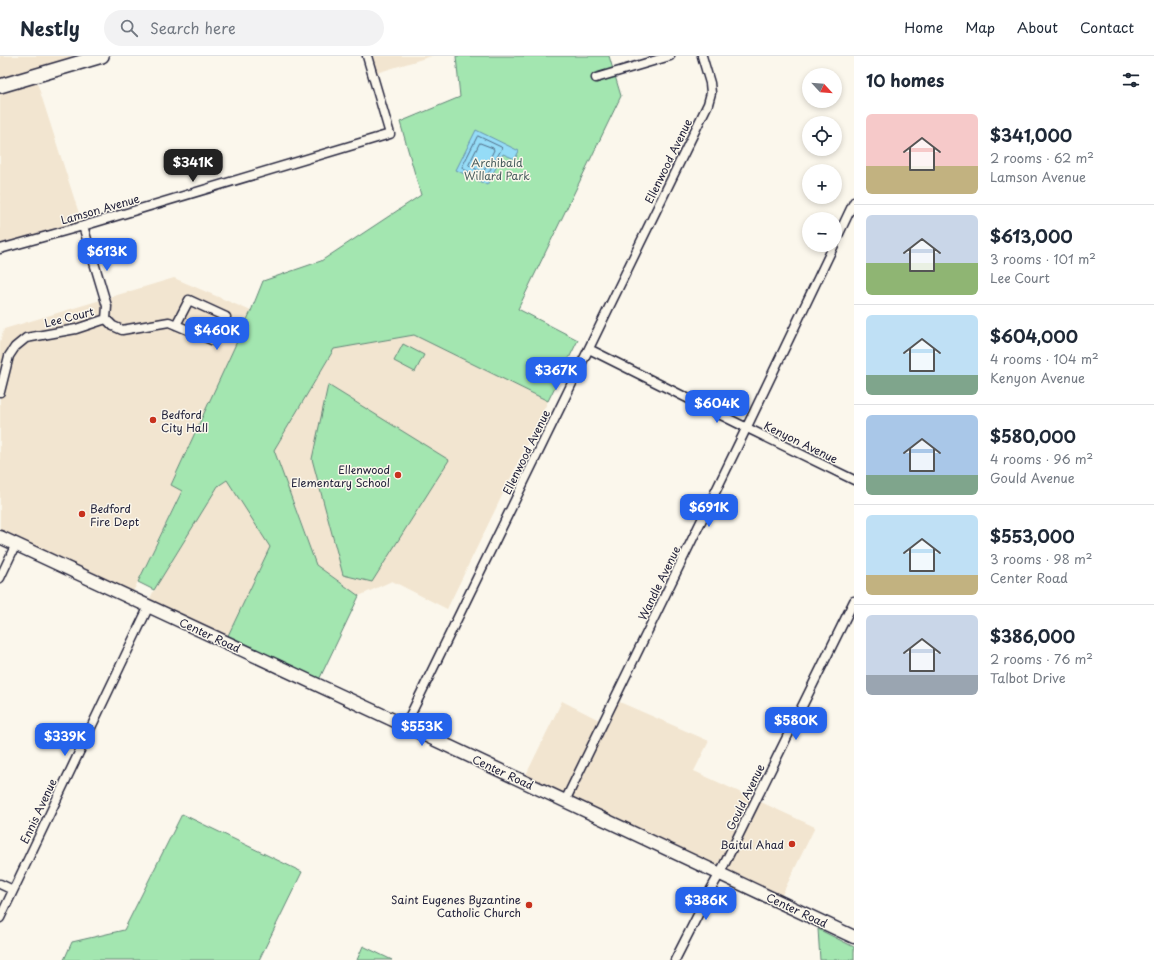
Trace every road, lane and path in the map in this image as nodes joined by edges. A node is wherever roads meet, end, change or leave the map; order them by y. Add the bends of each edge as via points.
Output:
1 (102, 56) edge
2 (367, 56) edge
3 (670, 56) edge
4 (702, 56) edge
5 (596, 78) dead end
6 (0, 86) edge
7 (854, 202) edge
8 (82, 226) junction
9 (842, 227) edge
10 (0, 249) edge
11 (831, 252) edge
12 (106, 319) junction
13 (176, 325) junction
14 (589, 349) junction
15 (0, 392) edge
16 (747, 428) junction
17 (854, 480) edge
18 (0, 537) edge
19 (16, 544) junction
20 (0, 578) edge
21 (854, 601) edge
22 (148, 606) junction
23 (405, 726) junction
24 (565, 801) junction
25 (720, 873) junction
26 (0, 884) edge
27 (14, 890) junction
28 (0, 918) edge
29 (854, 937) edge
30 (675, 960) edge

1 - 6 main road
2 - 8 street, Lamson Avenue via 390,134
3 - 5 street
4 - 14 street, Ellenwood Avenue via 711,88 708,104
7 - 9 street
8 - 10 street, Lamson Avenue
8 - 12 street, Lee Court via 107,306
11 - 16 street, Wandle Avenue
12 - 13 street via 122,330 168,322
12 - 15 street, Lee Court via 76,329 26,338 9,356
13 - 13 street via 214,341 226,317 189,300
14 - 16 street, Kenyon Avenue
14 - 23 street, Ellenwood Avenue
16 - 17 street, Kenyon Avenue
16 - 24 street, Wandle Avenue
18 - 19 main road, Center Road
19 - 20 street
19 - 22 main road, Center Road
21 - 25 street, Gould Avenue
22 - 23 main road, Center Road
22 - 27 street, Ennis Avenue
23 - 24 main road, Center Road
24 - 25 main road, Center Road
25 - 29 main road, Center Road
25 - 30 street, Gould Avenue
26 - 27 street
27 - 28 street, Ennis Avenue

